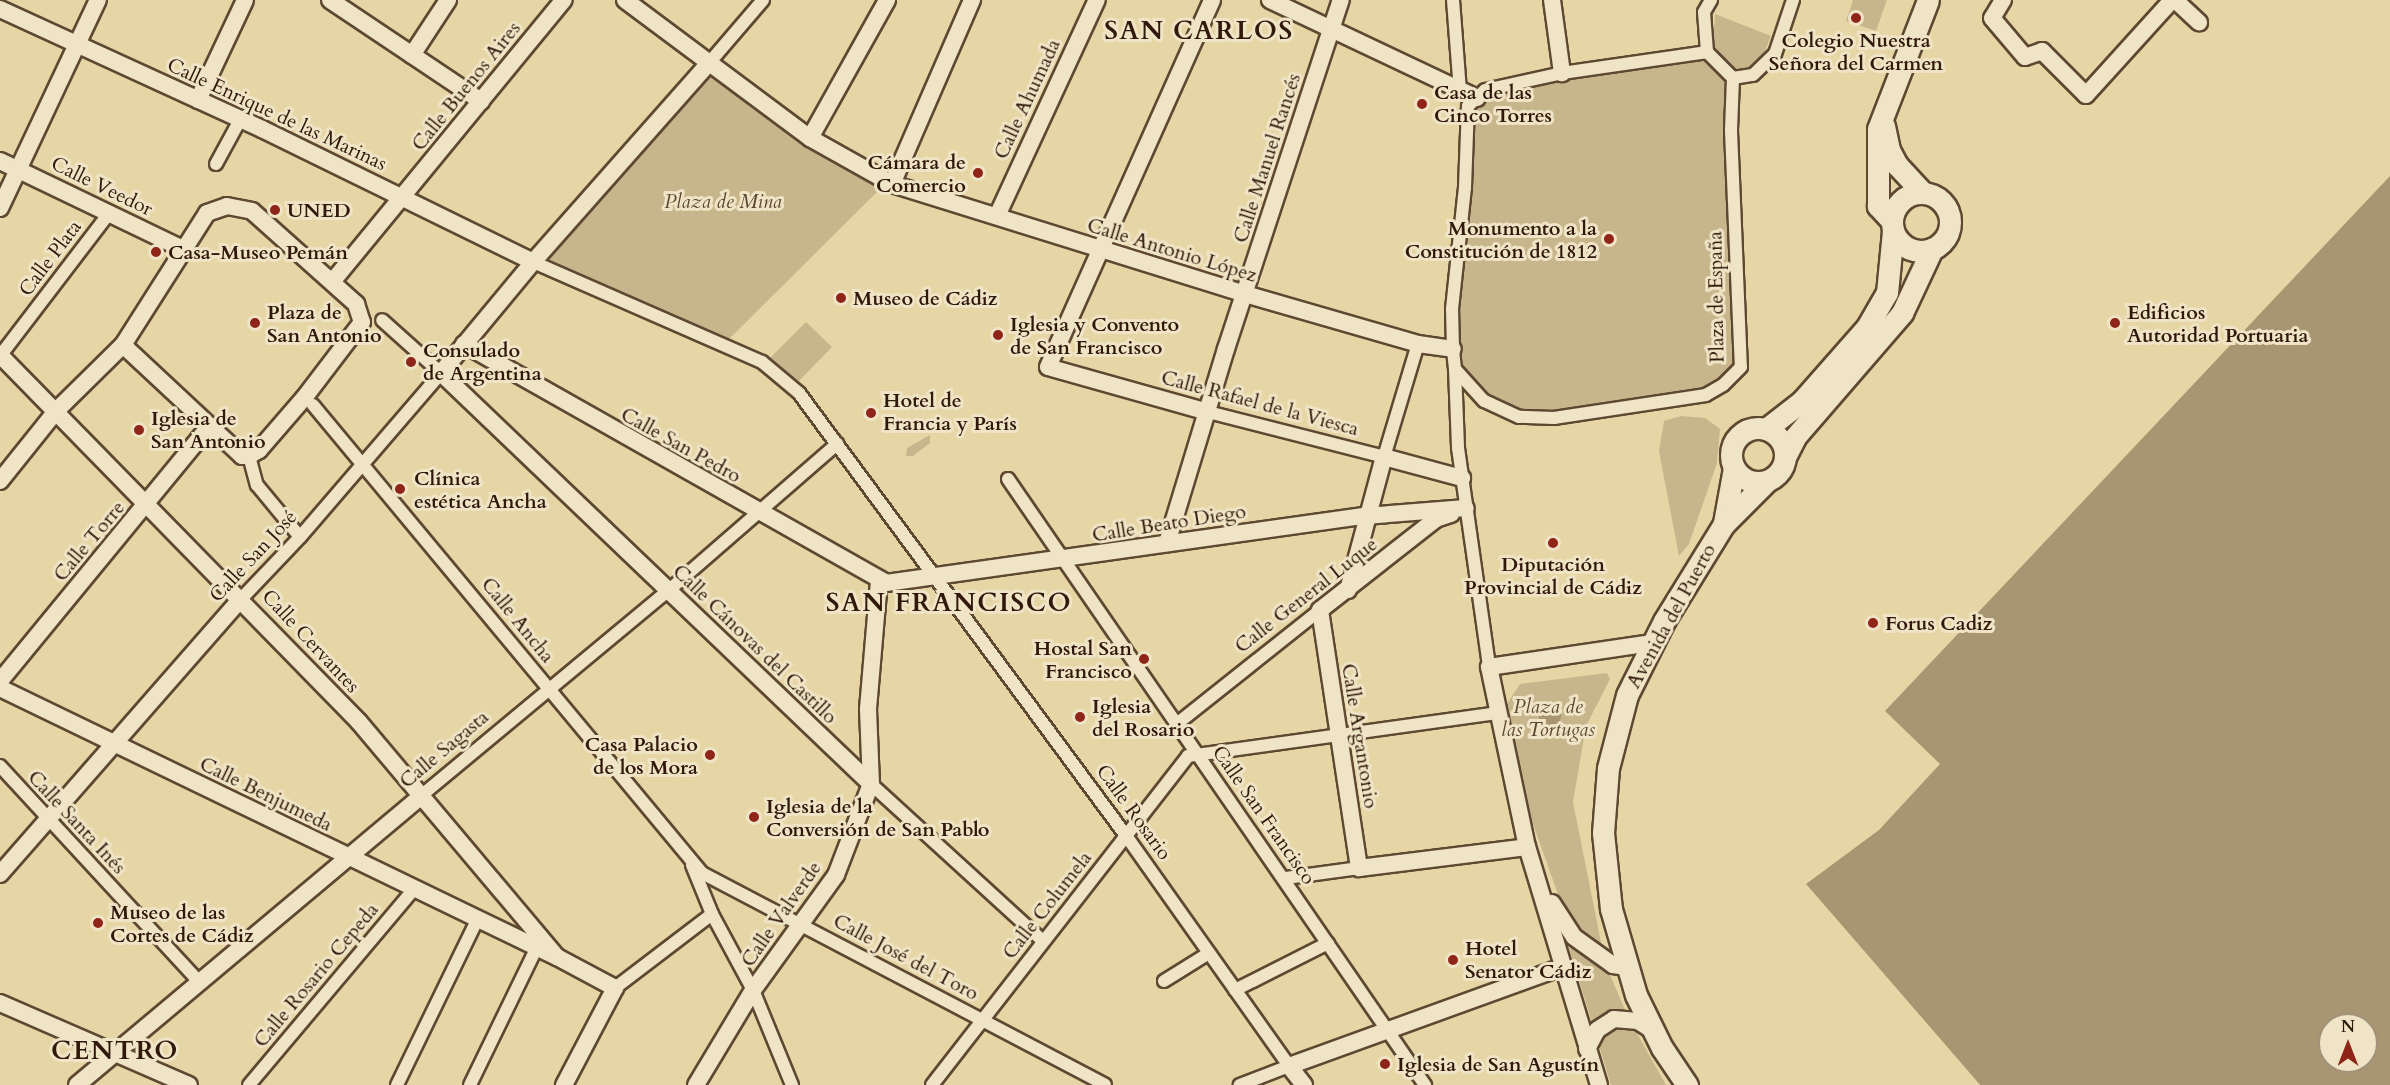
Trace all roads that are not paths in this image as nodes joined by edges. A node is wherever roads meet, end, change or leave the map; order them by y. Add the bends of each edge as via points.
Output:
1 (98, 0) edge
2 (244, 0) edge
3 (330, 0) edge
4 (448, 0) edge
5 (564, 0) edge
6 (625, 0) edge
7 (763, 0) edge
8 (887, 0) edge
9 (972, 0) edge
10 (1097, 0) edge
11 (1212, 0) edge
12 (1270, 0) edge
13 (1341, 0) edge
14 (1453, 0) edge
15 (1552, 0) edge
16 (1711, 0) edge
17 (1794, 0) edge
18 (1928, 0) edge
19 (2174, 0) edge
20 (2004, 1) edge
21 (1702, 6) edge
22 (0, 9) edge
23 (2199, 22) dead end
24 (1330, 30) junction
25 (78, 44) junction
26 (1707, 52) junction
27 (412, 55) junction
28 (709, 63) junction
29 (1562, 73) junction
30 (1733, 78) junction
31 (1460, 90) junction
32 (1477, 98) junction
33 (198, 100) junction
34 (481, 101) junction
35 (1884, 116) junction
36 (240, 118) junction
37 (810, 138) junction
38 (0, 160) edge
39 (216, 164) dead end
40 (20, 169) junction
41 (887, 181) junction
42 (1923, 193) junction
43 (402, 197) junction
44 (0, 208) edge
45 (110, 212) junction
46 (997, 216) junction
47 (1892, 226) junction
48 (1932, 249) junction
49 (185, 250) junction
50 (1102, 252) junction
51 (533, 262) junction
52 (332, 282) junction
53 (1245, 294) junction
54 (382, 320) dead end
55 (464, 344) junction
56 (1418, 344) junction
57 (123, 345) junction
58 (1453, 349) junction
59 (0, 355) edge
60 (1455, 369) junction
61 (441, 373) junction
62 (313, 405) dead end
63 (56, 411) junction
64 (1208, 411) junction
65 (209, 427) junction
66 (1766, 429) junction
67 (837, 444) junction
68 (249, 456) junction
69 (1785, 456) junction
70 (1384, 457) junction
71 (363, 465) junction
72 (1734, 468) junction
73 (1008, 478) dead end
74 (1462, 478) junction
75 (0, 481) edge
76 (1767, 481) junction
77 (148, 503) junction
78 (1466, 508) junction
79 (757, 511) junction
80 (1365, 516) junction
81 (1724, 524) junction
82 (300, 537) junction
83 (1167, 543) junction
84 (1066, 560) junction
85 (936, 577) junction
86 (879, 580) junction
87 (669, 590) junction
88 (1348, 590) junction
89 (242, 598) junction
90 (1320, 610) junction
91 (1652, 643) junction
92 (1489, 668) junction
93 (0, 681) edge
94 (0, 688) edge
95 (549, 689) junction
96 (1496, 713) junction
97 (1178, 723) junction
98 (1338, 733) junction
99 (113, 742) junction
100 (1196, 753) junction
101 (0, 766) edge
102 (871, 784) junction
103 (422, 795) junction
104 (48, 819) junction
105 (1127, 837) junction
106 (1527, 846) junction
107 (348, 857) junction
108 (691, 861) junction
109 (1359, 868) junction
110 (0, 874) edge
111 (1286, 878) junction
112 (1539, 879) junction
113 (414, 889) junction
114 (712, 914) junction
115 (526, 918) junction
116 (477, 920) junction
117 (801, 922) junction
118 (513, 938) junction
119 (1043, 941) junction
120 (1328, 943) junction
121 (537, 947) junction
122 (1209, 953) junction
123 (557, 957) junction
124 (1563, 967) junction
125 (1626, 967) junction
126 (1164, 981) dead end
127 (200, 983) junction
128 (615, 988) junction
129 (753, 990) junction
130 (1235, 990) junction
131 (0, 1003) edge
132 (983, 1021) junction
133 (1387, 1030) junction
134 (1652, 1030) junction
135 (1587, 1049) junction
136 (114, 1051) junction
137 (1289, 1066) junction
138 (77, 1085) edge
139 (189, 1085) edge
140 (249, 1085) edge
141 (397, 1085) edge
142 (470, 1085) edge
143 (564, 1085) edge
144 (696, 1085) edge
145 (792, 1085) edge
146 (932, 1085) edge
147 (1105, 1085) edge
148 (1240, 1085) edge
149 (1304, 1085) edge
150 (1425, 1085) edge
151 (1599, 1085) edge
152 (1687, 1085) edge

1 - 25 street
2 - 33 street
3 - 27 street
4 - 27 street
5 - 34 street, Calle Buenos Aires
6 - 28 street
7 - 28 street
8 - 37 street
9 - 41 street
10 - 46 street, Calle Ahumada
11 - 50 street
12 - 24 street
13 - 24 street, Calle Manuel Rancés
14 - 31 street
15 - 29 street
16 - 21 street
17 - 30 street via 1775,54 1753,75
18 - 35 street
19 - 20 street via 2086,95 2042,51 2025,57 1992,18
19 - 23 street
21 - 26 street
22 - 25 street, Calle Enrique de las Marinas
24 - 31 street
24 - 53 street, Calle Manuel Rancés
25 - 33 street, Calle Enrique de las Marinas
25 - 40 street
26 - 29 street
26 - 30 street
27 - 34 street
28 - 37 street
28 - 51 street
29 - 32 street via 1485,90
30 - 60 street, Plaza de España via 1731,132 1741,367 1736,373 1706,395 1535,418 1519,417 1485,401
31 - 32 street
32 - 58 street via 1468,106 1465,187 1452,309
33 - 36 street, Calle Enrique de las Marinas
34 - 43 street, Calle Buenos Aires
35 - 42 street via 1889,150
35 - 47 street via 1876,146 1878,206
36 - 39 street
36 - 43 street, Calle Enrique de las Marinas
37 - 41 street
38 - 40 street, Calle Veedor
40 - 44 street
40 - 45 street, Calle Veedor
41 - 46 street, Calle Antonio López
42 - 47 street via 1905,198
42 - 48 street via 1941,200 1950,216 1947,235
43 - 51 street, Calle Enrique de las Marinas
43 - 52 street, Calle Buenos Aires
45 - 49 street, Calle Veedor
45 - 59 street, Calle Plata
46 - 50 street, Calle Antonio López
47 - 48 street via 1907,248
47 - 66 street via 1887,293 1867,327 1802,401
48 - 69 street via 1902,313 1795,437
49 - 52 street via 207,213 216,207 239,207 252,211
49 - 57 street
50 - 53 street, Calle Antonio López
50 - 64 street, Calle Rafael de la Viesca via 1048,367
51 - 55 street, Calle San José
51 - 67 street, Calle Rosario via 762,362 799,393
52 - 68 street via 356,304 362,322 360,330 260,450
53 - 56 street, Calle Antonio López
53 - 64 street, Calle Manuel Rancés
54 - 61 street
55 - 61 street, Calle San José
55 - 79 street, Calle San Pedro
56 - 58 street, Calle Antonio López
56 - 70 street
57 - 63 street
57 - 65 street
58 - 60 street
59 - 63 street, Calle Cervantes
60 - 74 street
61 - 71 street, Calle San José
61 - 87 street, Calle Cánovas del Castillo
62 - 71 street, Calle Ancha
63 - 75 street
63 - 77 street, Calle Cervantes
64 - 70 street, Calle Rafael de la Viesca
64 - 83 street, Calle Manuel Rancés
65 - 68 street via 242,456
65 - 77 street, Calle Torre
66 - 69 street via 1779,438
66 - 72 street via 1749,430 1737,439 1731,453
67 - 79 street, Calle Sagasta
67 - 85 street, Calle Rosario
68 - 82 street via 257,485
69 - 76 street via 1779,472
70 - 74 street, Calle Rafael de la Viesca
70 - 80 street
71 - 82 street, Calle San José
71 - 95 street, Calle Ancha
72 - 76 street via 1752,482
72 - 81 street, Avenida del Puerto
73 - 84 street, Calle San Francisco
74 - 78 street
76 - 81 street, Avenida del Puerto
77 - 89 street, Calle Cervantes
77 - 93 street, Calle Torre
78 - 80 street, Calle Beato Diego
78 - 88 street, Calle General Luque via 1436,519
78 - 92 street
79 - 86 street, Calle San Pedro
79 - 87 street, Calle Sagasta
80 - 83 street, Calle Beato Diego
80 - 88 street
81 - 91 street, Avenida del Puerto
82 - 89 street, Calle San José
83 - 84 street, Calle Beato Diego
84 - 85 street, Calle Beato Diego
84 - 97 street, Calle San Francisco
85 - 86 street, Calle Beato Diego via 892,584
85 - 105 street, Calle Rosario
86 - 102 street, Calle Valverde via 868,709
87 - 95 street, Calle Sagasta
87 - 102 street, Calle Cánovas del Castillo
88 - 90 street, Calle General Luque
89 - 99 street, Calle San José
89 - 103 street, Calle Cervantes
90 - 97 street, Calle General Luque
90 - 98 street, Calle Argantonio
91 - 92 street
91 - 125 street, Avenida del Puerto via 1621,713 1604,801 1604,863
92 - 96 street
94 - 99 street, Calle Benjumeda
95 - 103 street, Calle Sagasta
95 - 108 street, Calle Ancha
96 - 98 street
96 - 106 street
97 - 100 street, Calle San Francisco
98 - 100 street
98 - 109 street, Calle Argantonio
99 - 104 street, Calle San José
99 - 107 street, Calle Benjumeda
100 - 105 street, Calle Columela via 1188,756
100 - 111 street, Calle San Francisco
101 - 104 street, Calle Santa Inés
102 - 117 street, Calle Valverde via 836,875
102 - 119 street, Calle Cánovas del Castillo
103 - 107 street, Calle Sagasta
103 - 115 street, Calle Cervantes
104 - 110 street, Calle San José
104 - 127 street, Calle Santa Inés
105 - 119 street, Calle Columela
105 - 122 street, Calle Rosario
106 - 109 street
106 - 112 street
107 - 113 street, Calle Benjumeda
107 - 127 street, Calle Sagasta
108 - 114 street
108 - 117 street, Calle José del Toro via 702,873
109 - 111 street
111 - 120 street, Calle San Francisco
112 - 124 street
112 - 125 street via 1574,937 1613,965
113 - 116 street, Calle Benjumeda
113 - 140 street, Calle Rosario Cepeda
114 - 128 street
114 - 129 street
115 - 118 street
115 - 123 street, Calle Cervantes
116 - 118 street, Calle Benjumeda
116 - 141 street
117 - 129 street, Calle Valverde
117 - 132 street, Calle José del Toro
118 - 121 street, Calle Benjumeda
119 - 132 street, Calle Columela
120 - 130 street
120 - 133 street, Calle San Francisco
121 - 123 street, Calle Benjumeda
121 - 142 street
122 - 126 street
122 - 130 street, Calle Rosario
123 - 128 street, Calle Benjumeda
124 - 133 street
124 - 135 street
125 - 134 street, Avenida del Puerto
127 - 136 street, Calle Sagasta
128 - 143 street
129 - 144 street, Calle Valverde
129 - 145 street
130 - 137 street, Calle Rosario
131 - 136 street
132 - 146 street, Calle Columela
132 - 147 street, Calle José del Toro
133 - 137 street
133 - 150 street, Calle San Francisco
134 - 135 street via 1638,1021 1614,1019 1597,1030
134 - 152 street, Avenida del Puerto
135 - 151 street
136 - 138 street, Calle Sagasta
136 - 139 street
137 - 148 street
137 - 149 street, Calle Rosario

